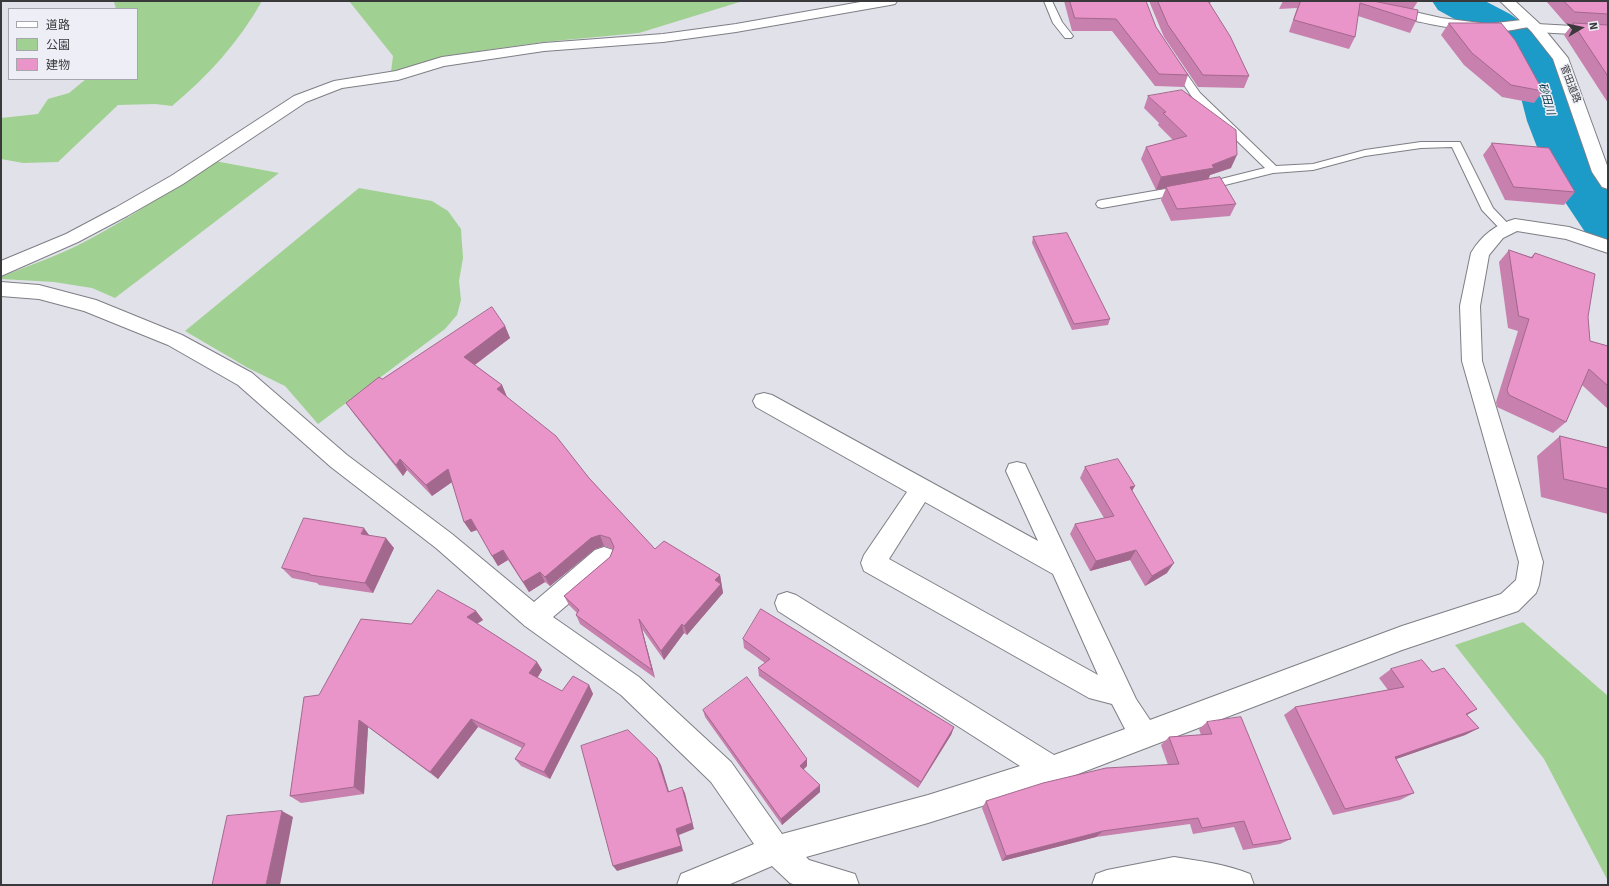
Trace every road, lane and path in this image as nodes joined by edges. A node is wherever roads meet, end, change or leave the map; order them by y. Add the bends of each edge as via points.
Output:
1 (890, 1) edge
2 (1048, 1) edge
3 (1336, 1) edge
4 (1507, 1) edge
5 (1533, 25) junction
6 (1608, 32) edge
7 (1068, 36) dead end
8 (1170, 56) edge
9 (1273, 170) junction
10 (1608, 183) edge
11 (1102, 204) dead end
12 (1507, 229) junction
13 (1608, 247) edge
14 (1, 269) edge
15 (1, 289) edge
16 (764, 401) dead end
17 (1017, 471) dead end
18 (921, 489) junction
19 (604, 558) dead end
20 (1062, 567) junction
21 (787, 603) dead end
22 (534, 618) junction
23 (1120, 693) junction
24 (1144, 736) junction
25 (1052, 770) junction
26 (776, 850) junction
27 (692, 885) edge
28 (844, 885) edge
29 (1107, 885) edge
30 (1239, 885) edge

1 - 14 street via 736,28 662,38 544,47 442,62 398,75 339,84 300,98 177,180 121,212 72,238
2 - 7 lane via 1058,23
3 - 5 street via 1441,22 1488,28
4 - 5 street, 菅田道路
5 - 6 street
5 - 10 street, 菅田道路 via 1560,58 1601,172
8 - 9 lane via 1196,95
9 - 11 lane via 1199,188
9 - 12 lane via 1313,167 1365,153 1421,145 1456,144 1488,210
12 - 13 street via 1515,225 1569,233
12 - 24 street via 1497,234 1480,253 1470,306 1472,361 1530,562 1527,585 1509,603 1402,638
15 - 22 street via 39,292 89,305 175,340 245,379 339,461 444,541
16 - 18 street
17 - 20 street
18 - 20 street
18 - 23 street via 873,563 1098,689
19 - 22 street
20 - 23 street
21 - 25 street
22 - 26 street via 630,686 721,772
23 - 24 street
24 - 25 street
25 - 26 street via 928,809
26 - 27 street
26 - 28 street via 801,872
29 - 30 street via 1174,872

